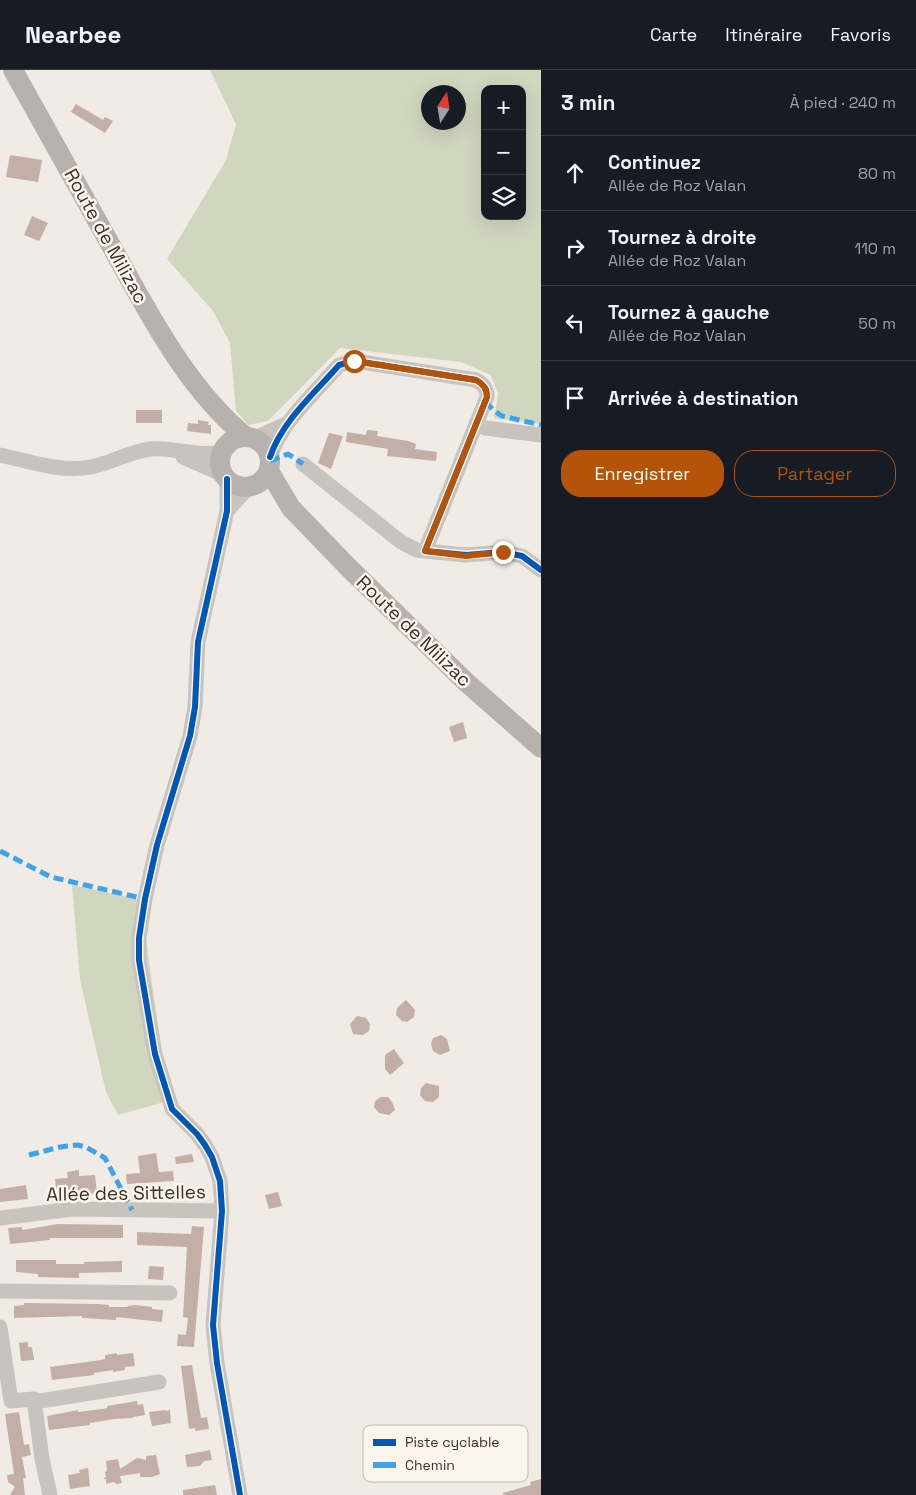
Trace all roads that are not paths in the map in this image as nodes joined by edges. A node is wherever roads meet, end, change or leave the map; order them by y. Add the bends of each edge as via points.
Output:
1 (12, 70) edge
2 (206, 397) junction
3 (288, 423) junction
4 (476, 423) junction
5 (541, 435) edge
6 (250, 438) junction
7 (223, 449) junction
8 (168, 451) junction
9 (0, 455) edge
10 (303, 464) dead end
11 (261, 475) junction
12 (225, 477) junction
13 (227, 511) junction
14 (425, 551) junction
15 (541, 570) edge
16 (541, 748) edge
17 (222, 1211) junction
18 (0, 1218) edge
19 (0, 1291) edge
20 (170, 1293) dead end
21 (0, 1327) edge
22 (160, 1382) dead end
23 (5, 1393) edge
24 (34, 1402) junction
25 (50, 1495) edge
26 (240, 1495) edge

1 - 2 main road, Route de Milizac via 162,335
2 - 6 main road, Route de Milizac via 232,425
2 - 7 main road, Route de Milizac via 220,428
3 - 4 street via 339,365 354,361 476,380 487,391
3 - 6 street
3 - 11 street via 275,442
4 - 5 street via 484,428
4 - 14 street
6 - 7 main road via 232,440
6 - 11 main road via 264,446
7 - 8 street via 200,454
7 - 12 main road via 220,463
8 - 9 street via 152,449 91,467 67,468
8 - 12 street
10 - 14 street via 401,542
11 - 12 main road via 234,485
11 - 13 street
11 - 16 main road, Route de Milizac via 410,629
12 - 13 street
13 - 17 street via 198,642 195,707 190,736 145,899 139,960 156,1054 172,1110 197,1134 212,1157 220,1181
14 - 15 street via 466,556 503,552 522,556
17 - 18 street, Allée des Sittelles via 73,1209
17 - 26 street via 213,1325
19 - 20 street
21 - 23 street
22 - 24 street
23 - 24 street via 11,1401 34,1399
24 - 25 street

